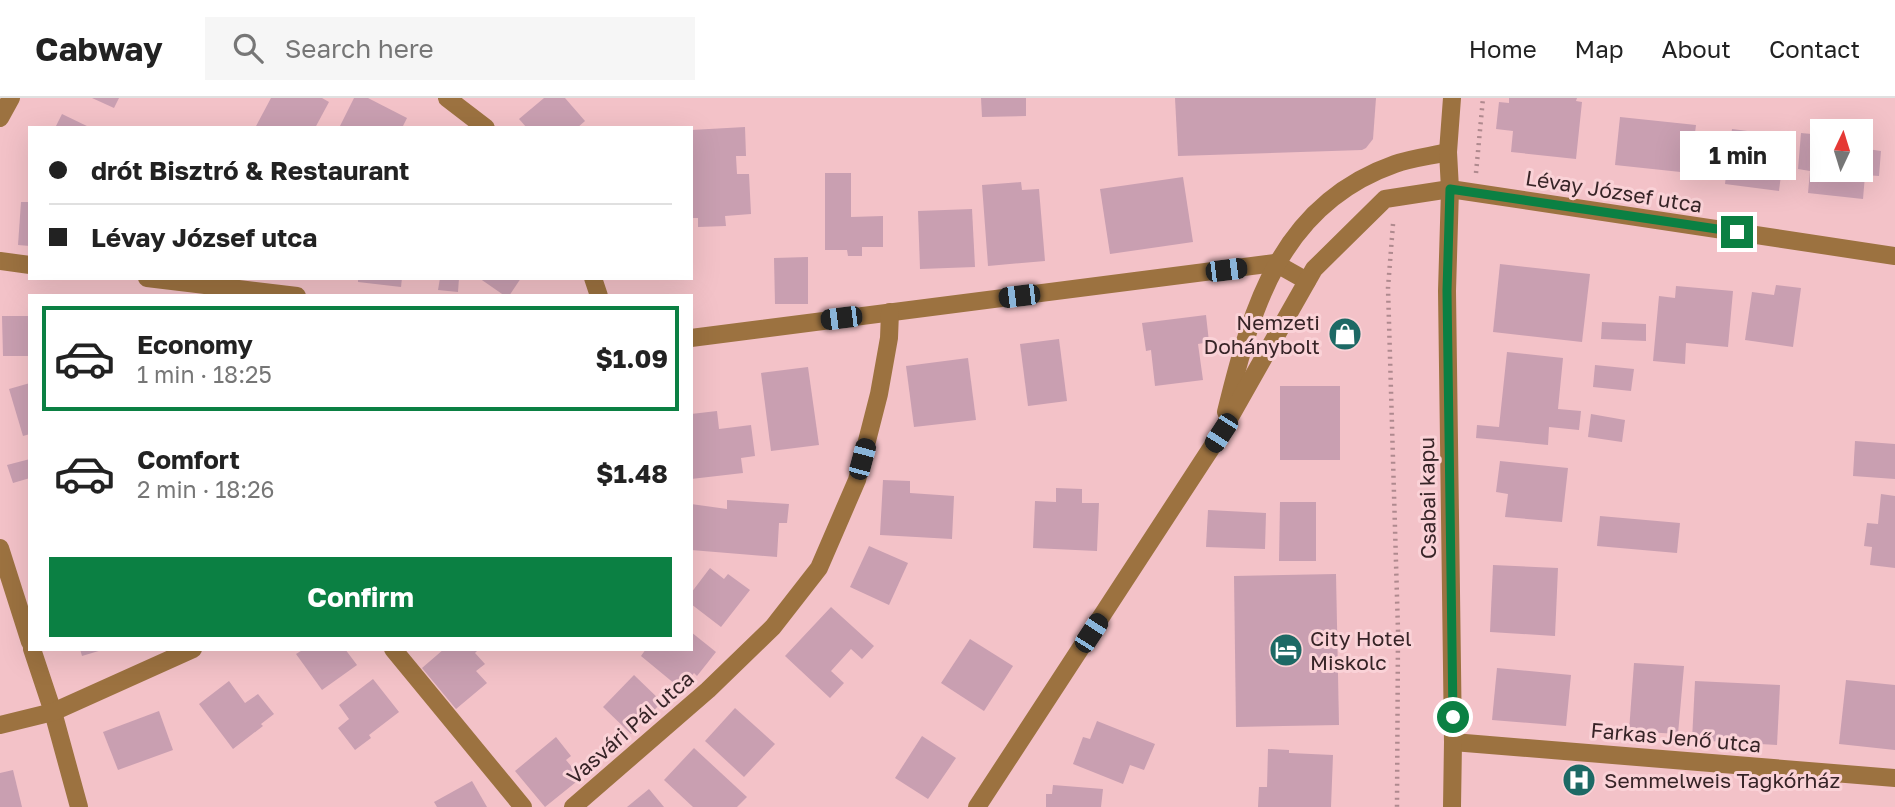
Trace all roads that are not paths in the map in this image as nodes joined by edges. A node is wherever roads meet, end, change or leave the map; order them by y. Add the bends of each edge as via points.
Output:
1 (11, 98) edge
2 (447, 98) edge
3 (1452, 98) edge
4 (0, 118) edge
5 (483, 126) edge
6 (1448, 152) junction
7 (1450, 189) junction
8 (1895, 256) edge
9 (0, 261) edge
10 (1275, 264) junction
11 (28, 265) edge
12 (164, 280) edge
13 (1307, 281) junction
14 (280, 294) edge
15 (890, 312) junction
16 (693, 338) edge
17 (1221, 433) junction
18 (0, 548) edge
19 (28, 636) edge
20 (33, 651) edge
21 (188, 651) edge
22 (395, 651) edge
23 (53, 712) junction
24 (0, 725) edge
25 (1453, 742) junction
26 (1895, 778) edge
27 (79, 807) edge
28 (523, 807) edge
29 (573, 807) edge
30 (977, 807) edge
31 (1452, 807) edge

1 - 4 street
2 - 5 street
3 - 6 street, Csabai kapu
6 - 7 street, Csabai kapu
6 - 10 street via 1396,163 1352,184 1307,219
7 - 8 street, Lévay József utca
7 - 13 street, Lévay József utca via 1385,199 1321,260
7 - 25 street, Csabai kapu via 1447,291
9 - 11 street
10 - 13 street
10 - 15 street
10 - 17 street via 1242,345
12 - 14 street
13 - 17 street, Lévay József utca
15 - 16 street
15 - 29 street, Vasvári Pál utca via 879,394 856,480 819,568 763,636 708,690
17 - 30 street, Lévay József utca
18 - 19 street
20 - 23 street
21 - 23 street
22 - 28 street
23 - 24 street
23 - 27 street
25 - 26 street, Farkas Jenő utca
25 - 31 street, Csabai kapu

